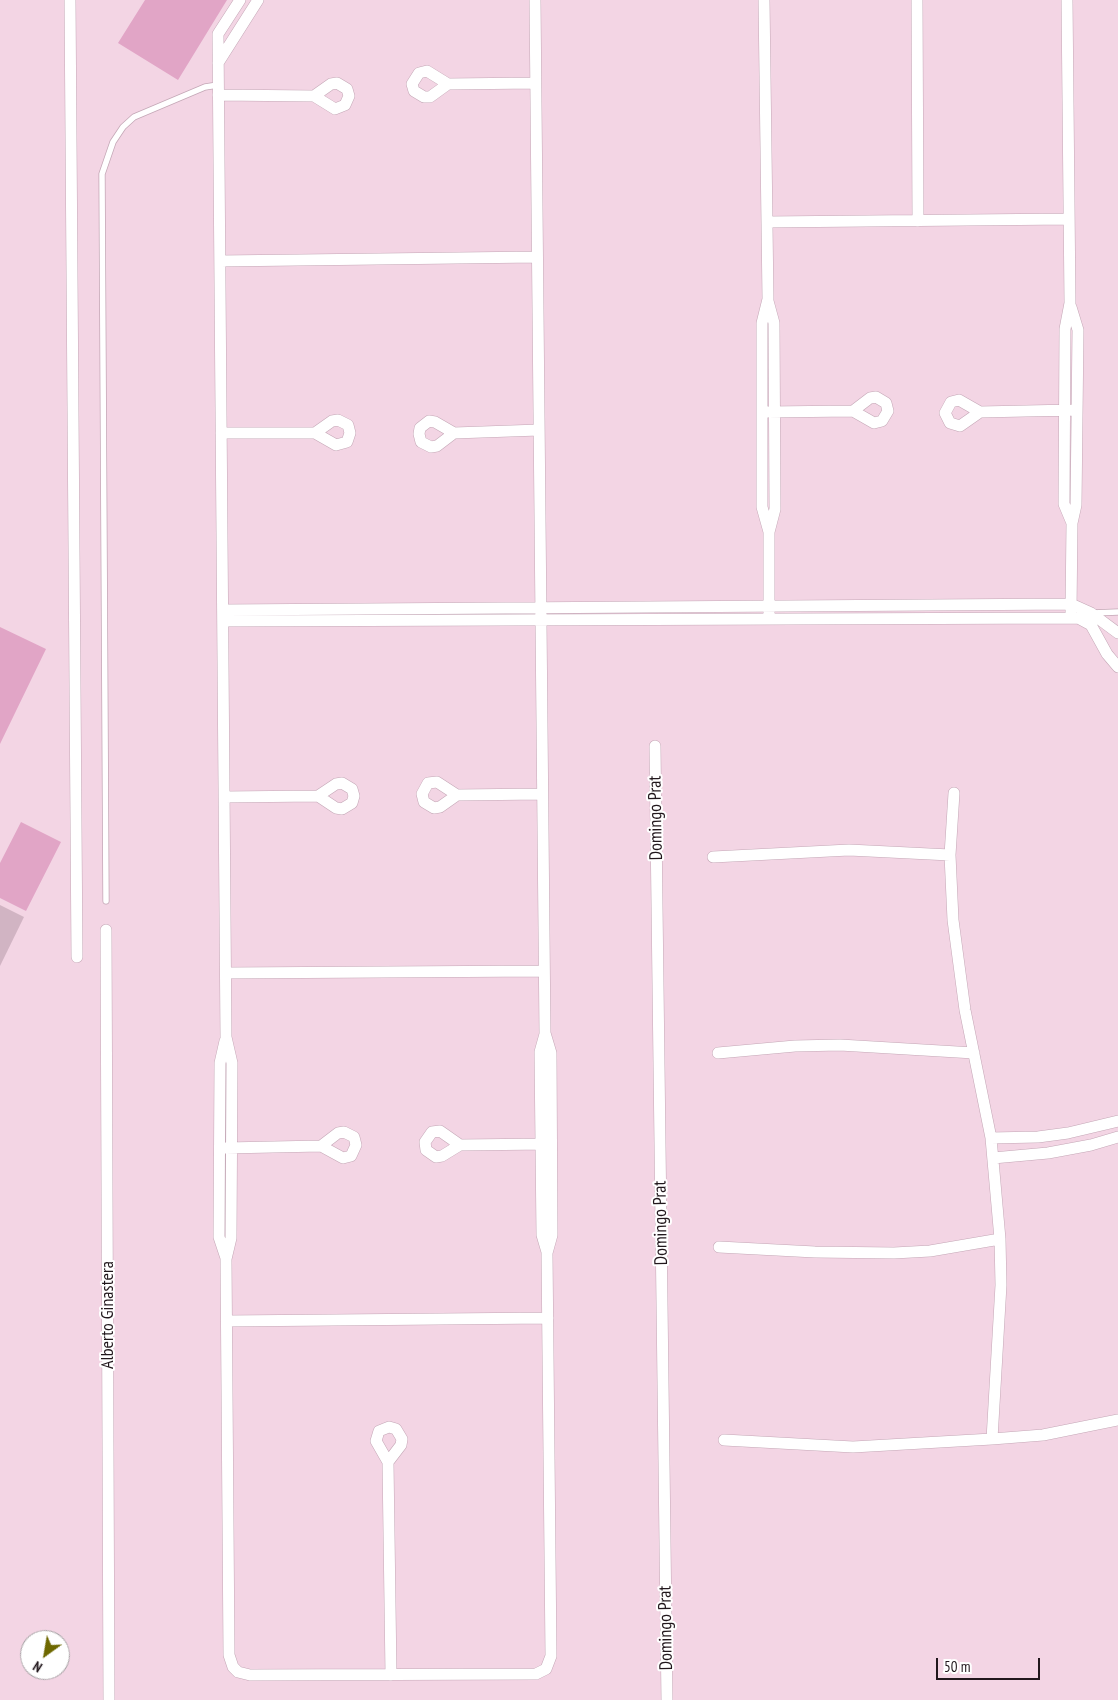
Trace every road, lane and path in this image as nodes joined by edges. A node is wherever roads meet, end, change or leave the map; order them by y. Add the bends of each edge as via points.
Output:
1 (70, 0) edge
2 (240, 0) edge
3 (258, 0) edge
4 (535, 0) edge
5 (764, 0) edge
6 (917, 0) edge
7 (1067, 0) edge
8 (218, 63) junction
9 (535, 83) junction
10 (448, 84) dead end
11 (218, 90) junction
12 (314, 96) dead end
13 (1069, 219) junction
14 (918, 221) junction
15 (767, 222) junction
16 (537, 257) junction
17 (220, 261) junction
18 (768, 300) junction
19 (1070, 302) junction
20 (853, 410) dead end
21 (1065, 410) junction
22 (1077, 410) junction
23 (762, 412) junction
24 (774, 412) junction
25 (980, 412) dead end
26 (539, 430) junction
27 (221, 433) junction
28 (315, 433) dead end
29 (454, 433) dead end
30 (1072, 522) junction
31 (769, 532) junction
32 (1072, 604) junction
33 (769, 606) junction
34 (1118, 612) edge
35 (540, 614) junction
36 (223, 615) junction
37 (1088, 617) junction
38 (769, 618) junction
39 (1071, 618) junction
40 (1118, 633) edge
41 (1118, 666) edge
42 (655, 746) dead end
43 (954, 793) dead end
44 (542, 794) junction
45 (457, 795) dead end
46 (224, 796) junction
47 (318, 796) dead end
48 (950, 854) junction
49 (714, 857) dead end
50 (106, 901) dead end
51 (106, 930) dead end
52 (77, 957) dead end
53 (544, 971) junction
54 (226, 973) junction
55 (226, 1037) junction
56 (718, 1053) dead end
57 (974, 1053) junction
58 (1118, 1121) edge
59 (1118, 1137) edge
60 (990, 1138) junction
61 (546, 1144) junction
62 (321, 1146) dead end
63 (460, 1146) dead end
64 (219, 1148) junction
65 (232, 1148) junction
66 (993, 1158) junction
67 (1000, 1239) junction
68 (719, 1248) dead end
69 (226, 1259) junction
70 (548, 1318) junction
71 (227, 1321) junction
72 (1118, 1420) edge
73 (992, 1438) junction
74 (724, 1440) dead end
75 (388, 1462) dead end
76 (391, 1675) junction
77 (109, 1700) edge
78 (667, 1700) edge

1 - 52 street
2 - 8 street via 218,34
3 - 8 street
4 - 9 street
5 - 15 street
6 - 14 street
7 - 13 street
8 - 11 street
9 - 10 street
9 - 16 street
11 - 12 street
11 - 17 street
11 - 50 lane via 206,87 134,117 113,142 102,174
13 - 14 street
13 - 19 street
14 - 15 street
15 - 18 street
16 - 17 street
16 - 26 street
17 - 27 street
18 - 23 street via 762,323
18 - 24 street via 774,323
19 - 21 street via 1065,329
19 - 22 street via 1078,330
20 - 24 street
21 - 22 street
21 - 25 street
21 - 30 street via 1064,504
22 - 30 street via 1076,505
23 - 24 street
23 - 31 street via 762,507
24 - 31 street via 774,508
26 - 29 street
26 - 35 street
27 - 28 street
27 - 36 street
30 - 32 street
31 - 33 street
32 - 33 street
32 - 37 street
32 - 39 street
33 - 35 street
33 - 38 street
34 - 37 lane
35 - 36 street
35 - 38 street
35 - 44 street
36 - 46 street
37 - 39 street
37 - 40 street
37 - 41 street via 1107,654
38 - 39 street
42 - 78 street, Domingo Prat
43 - 48 street
44 - 45 street
44 - 53 street
46 - 47 street
46 - 54 street
48 - 49 street via 850,850
48 - 57 street via 958,964
51 - 77 street, Alberto Ginastera
53 - 54 street
53 - 61 street via 545,1033 540,1052
54 - 55 street
55 - 64 street via 220,1063
55 - 65 street via 232,1063
56 - 57 street via 840,1045
57 - 60 street
58 - 60 street via 1038,1137
59 - 66 street via 1048,1153
60 - 66 street
61 - 63 street
61 - 70 street via 542,1235 547,1253
62 - 65 street
64 - 65 street
64 - 69 street via 218,1237
65 - 69 street via 231,1238
66 - 67 street
67 - 68 street via 930,1251 894,1253
67 - 73 street via 1001,1285
69 - 71 street
70 - 71 street
70 - 76 street via 549,1663 546,1669 536,1674
71 - 76 street via 229,1655 233,1667 242,1674 250,1675
72 - 73 street via 1043,1435
73 - 74 street via 853,1447
75 - 76 street

